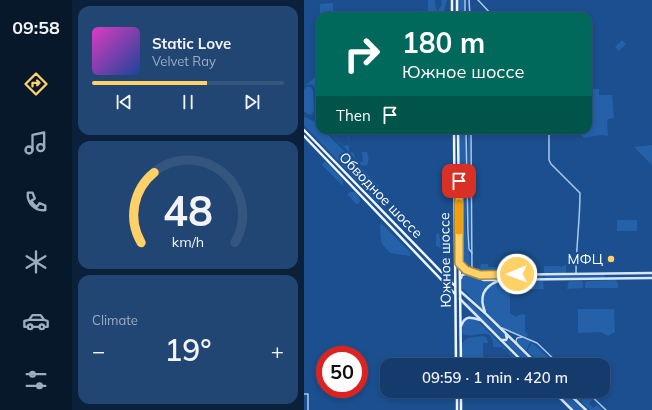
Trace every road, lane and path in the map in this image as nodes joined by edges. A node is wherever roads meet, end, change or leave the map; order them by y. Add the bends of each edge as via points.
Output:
1 (452, 0) edge
2 (457, 0) edge
3 (465, 0) edge
4 (469, 0) edge
5 (478, 0) edge
6 (452, 12) edge
7 (457, 12) edge
8 (465, 12) edge
9 (470, 12) edge
10 (489, 12) edge
11 (304, 130) edge
12 (454, 134) edge
13 (458, 134) edge
14 (466, 134) edge
15 (471, 134) edge
16 (549, 134) edge
17 (304, 136) edge
18 (472, 254) junction
19 (459, 263) junction
20 (608, 273) junction
21 (652, 273) edge
22 (472, 274) junction
23 (503, 274) junction
24 (576, 274) junction
25 (608, 278) junction
26 (652, 278) edge
27 (502, 279) junction
28 (460, 280) junction
29 (455, 286) junction
30 (460, 290) junction
31 (456, 295) junction
32 (460, 299) junction
33 (471, 301) junction
34 (466, 305) junction
35 (486, 314) junction
36 (481, 320) junction
37 (499, 327) junction
38 (460, 328) junction
39 (505, 333) junction
40 (524, 337) junction
41 (501, 340) junction
42 (517, 345) junction
43 (456, 358) edge
44 (461, 358) edge
45 (519, 358) edge
46 (531, 358) edge
47 (553, 358) edge
48 (304, 394) edge
49 (457, 398) edge
50 (461, 398) edge
51 (559, 398) edge
52 (573, 398) edge
53 (593, 398) edge
54 (308, 410) edge
55 (457, 410) edge
56 (461, 410) edge
57 (572, 410) edge
58 (586, 410) edge
59 (606, 410) edge

1 - 6 main road
2 - 7 main road
3 - 8 street
4 - 9 street
5 - 10 street
11 - 29 main road, Обводное шоссе
12 - 29 main road, Южное шоссе
13 - 19 main road, Южное шоссе
14 - 18 street via 468,233 469,249
15 - 18 street
16 - 24 street via 551,164 580,193
17 - 31 main road, Обводное шоссе
18 - 22 street
19 - 22 main road
19 - 28 main road, Южное шоссе
20 - 21 main road
20 - 24 main road
20 - 25 main road
22 - 23 main road
22 - 27 main road via 484,280
22 - 28 main road via 461,276
23 - 24 main road
23 - 27 main road
25 - 26 main road
25 - 27 main road
27 - 35 main road via 491,284 484,292 482,304
28 - 30 main road, Южное шоссе
29 - 30 main road, Обводное шоссе
29 - 31 main road, Южное шоссе
30 - 32 main road, Южное шоссе
30 - 33 main road
31 - 32 main road, Обводное шоссе
31 - 43 main road, Южное шоссе
32 - 34 main road
32 - 38 main road, Южное шоссе
33 - 34 main road
33 - 35 main road
34 - 36 main road
35 - 37 main road
36 - 38 main road via 468,318 463,321
36 - 41 main road
37 - 39 main road
37 - 40 street
38 - 44 main road, Южное шоссе
39 - 41 main road via 507,339
39 - 42 main road
40 - 42 street via 517,338
40 - 47 street via 537,342
41 - 45 main road
42 - 46 main road
48 - 54 street via 308,394
49 - 55 main road
50 - 56 main road
51 - 57 main road
52 - 58 main road
53 - 59 street

